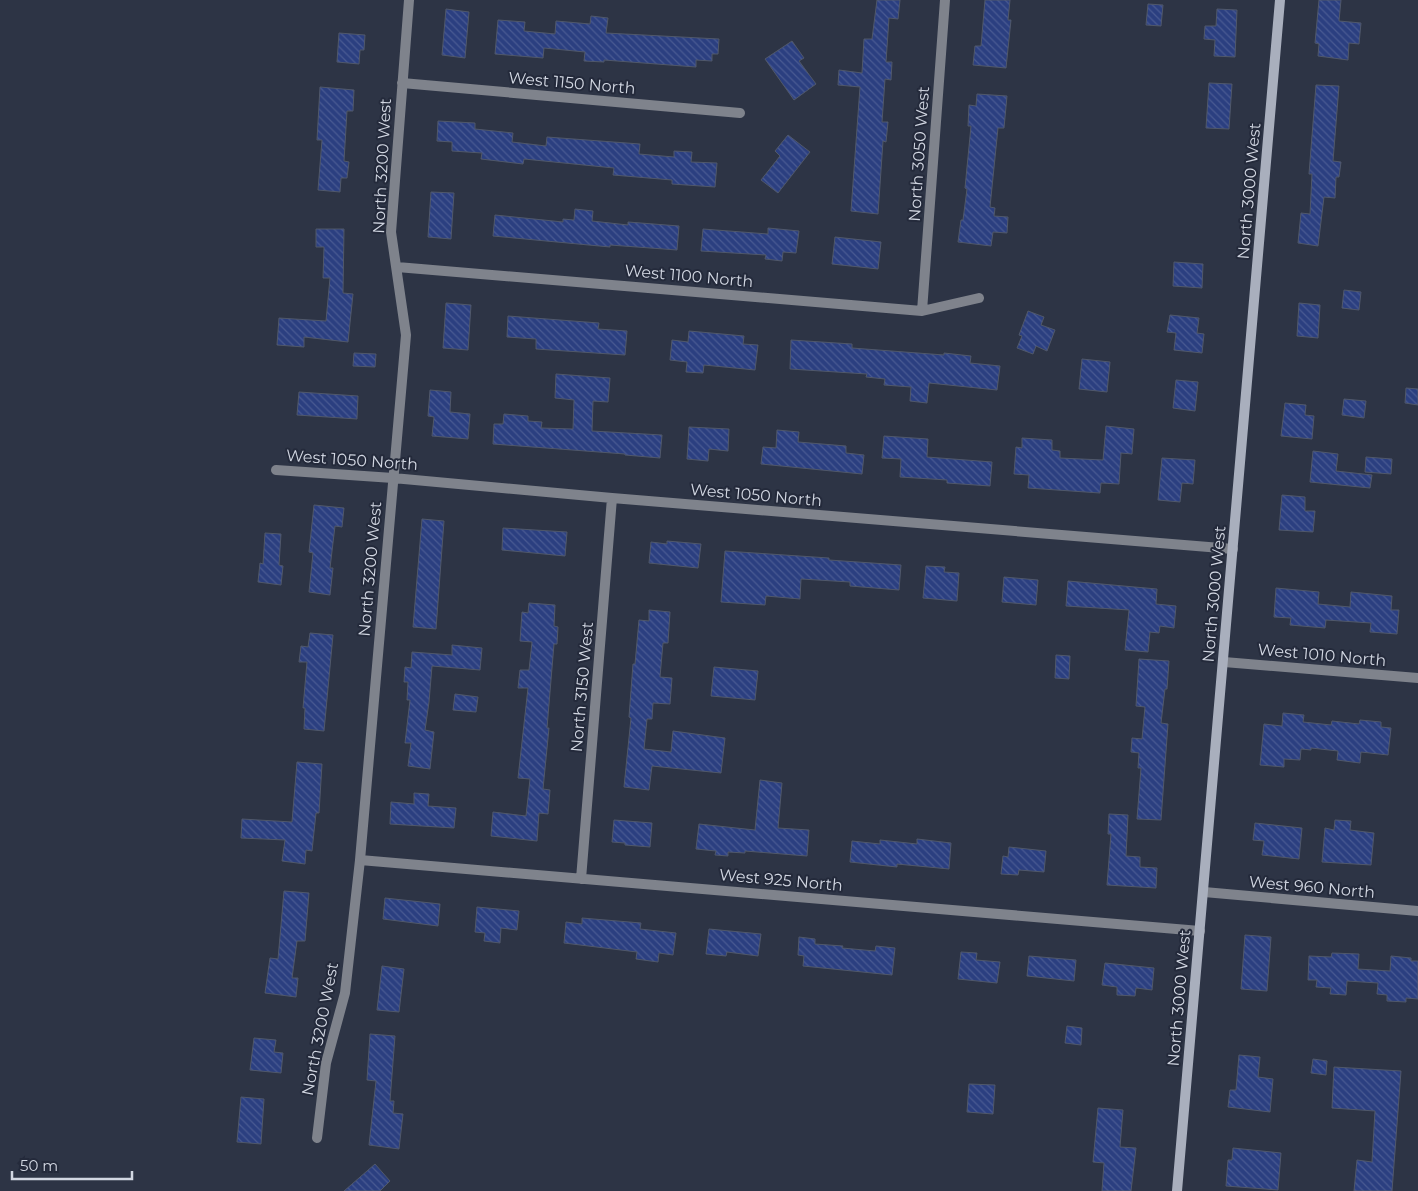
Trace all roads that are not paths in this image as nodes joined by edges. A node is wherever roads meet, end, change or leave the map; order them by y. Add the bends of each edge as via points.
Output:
1 (409, 0) edge
2 (945, 0) edge
3 (1280, 0) edge
4 (402, 83) junction
5 (740, 113) dead end
6 (396, 267) junction
7 (978, 298) dead end
8 (922, 311) junction
9 (276, 470) dead end
10 (393, 478) junction
11 (612, 498) junction
12 (1233, 549) junction
13 (1224, 662) junction
14 (1418, 678) edge
15 (360, 860) junction
16 (581, 879) junction
17 (1204, 892) junction
18 (1418, 911) edge
19 (1200, 931) junction
20 (317, 1138) dead end
21 (1177, 1191) edge

1 - 4 street, North 3200 West
2 - 8 street, North 3050 West
3 - 12 main road, North 3000 West
4 - 5 street, West 1150 North
4 - 6 street, North 3200 West via 391,232
6 - 8 street, West 1100 North
6 - 10 street, North 3200 West via 406,335
7 - 8 street, West 1100 North
9 - 10 street, West 1050 North
10 - 11 street, West 1050 North
10 - 15 street, North 3200 West
11 - 12 street, West 1050 North
11 - 16 street, North 3150 West
12 - 13 main road, North 3000 West
13 - 14 street, West 1010 North
13 - 17 main road, North 3000 West
15 - 16 street, West 925 North
15 - 20 street, North 3200 West via 345,993 326,1063
16 - 19 street, West 925 North
17 - 18 street, West 960 North
17 - 19 main road, North 3000 West
19 - 21 main road, North 3000 West

